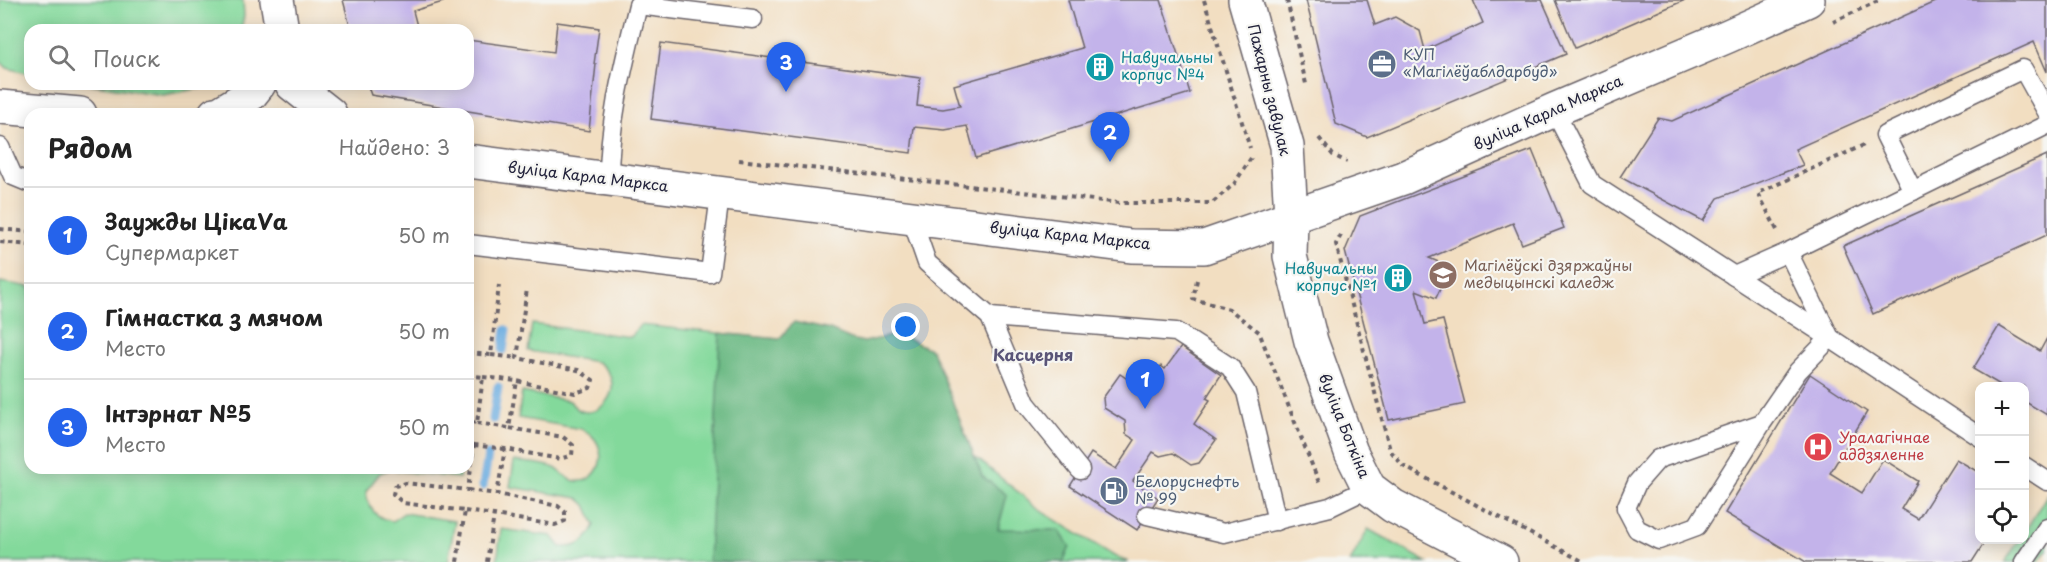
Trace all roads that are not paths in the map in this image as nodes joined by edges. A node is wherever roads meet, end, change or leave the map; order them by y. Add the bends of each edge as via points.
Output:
1 (277, 0) edge
2 (1245, 0) edge
3 (1808, 0) edge
4 (753, 19) dead end
5 (281, 24) edge
6 (254, 90) edge
7 (300, 90) edge
8 (0, 107) edge
9 (228, 108) edge
10 (322, 108) edge
11 (24, 109) edge
12 (1554, 110) junction
13 (2047, 112) edge
14 (2047, 125) edge
15 (0, 147) edge
16 (474, 162) edge
17 (609, 179) junction
18 (24, 181) edge
19 (1913, 191) junction
20 (720, 195) junction
21 (1291, 216) junction
22 (911, 217) junction
23 (474, 245) edge
24 (1788, 252) junction
25 (1734, 276) junction
26 (990, 317) junction
27 (1830, 338) junction
28 (1762, 423) junction
29 (1978, 436) edge
30 (2029, 468) edge
31 (1080, 470) dead end
32 (2046, 477) edge
33 (1370, 489) junction
34 (1147, 515) dead end
35 (1277, 520) junction
36 (2047, 528) edge
37 (1501, 562) edge
38 (2024, 562) edge

1 - 5 main road
2 - 21 main road, Пажарны завулак via 1287,146
3 - 12 main road, вуліца Карла Маркса
4 - 17 lane via 638,5 615,102
6 - 9 main road
7 - 10 main road
8 - 11 main road
12 - 21 main road, вуліца Карла Маркса via 1403,178
12 - 25 lane via 1592,184
13 - 19 lane via 2023,69 1885,135
14 - 19 lane
15 - 18 lane via 13,176
16 - 17 main road, вуліца Карла Маркса
17 - 20 main road, вуліца Карла Маркса
19 - 24 lane
20 - 22 main road, вуліца Карла Маркса
20 - 23 lane via 710,273
21 - 22 main road, вуліца Карла Маркса via 1204,247 1131,246
21 - 33 main road, вуліца Боткіна via 1290,256 1311,340 1351,452
22 - 26 lane via 927,263
24 - 25 lane
24 - 27 lane
25 - 27 lane
26 - 31 lane via 1026,403
26 - 35 lane via 1176,332 1230,367 1246,392
27 - 28 lane via 1798,371
27 - 29 lane
28 - 28 lane via 1697,526 1659,540 1637,529 1626,508 1637,483 1658,459
30 - 32 lane
33 - 35 lane via 1330,507
33 - 37 main road, вуліца Боткіна via 1393,506
34 - 35 lane via 1224,533
36 - 38 lane

